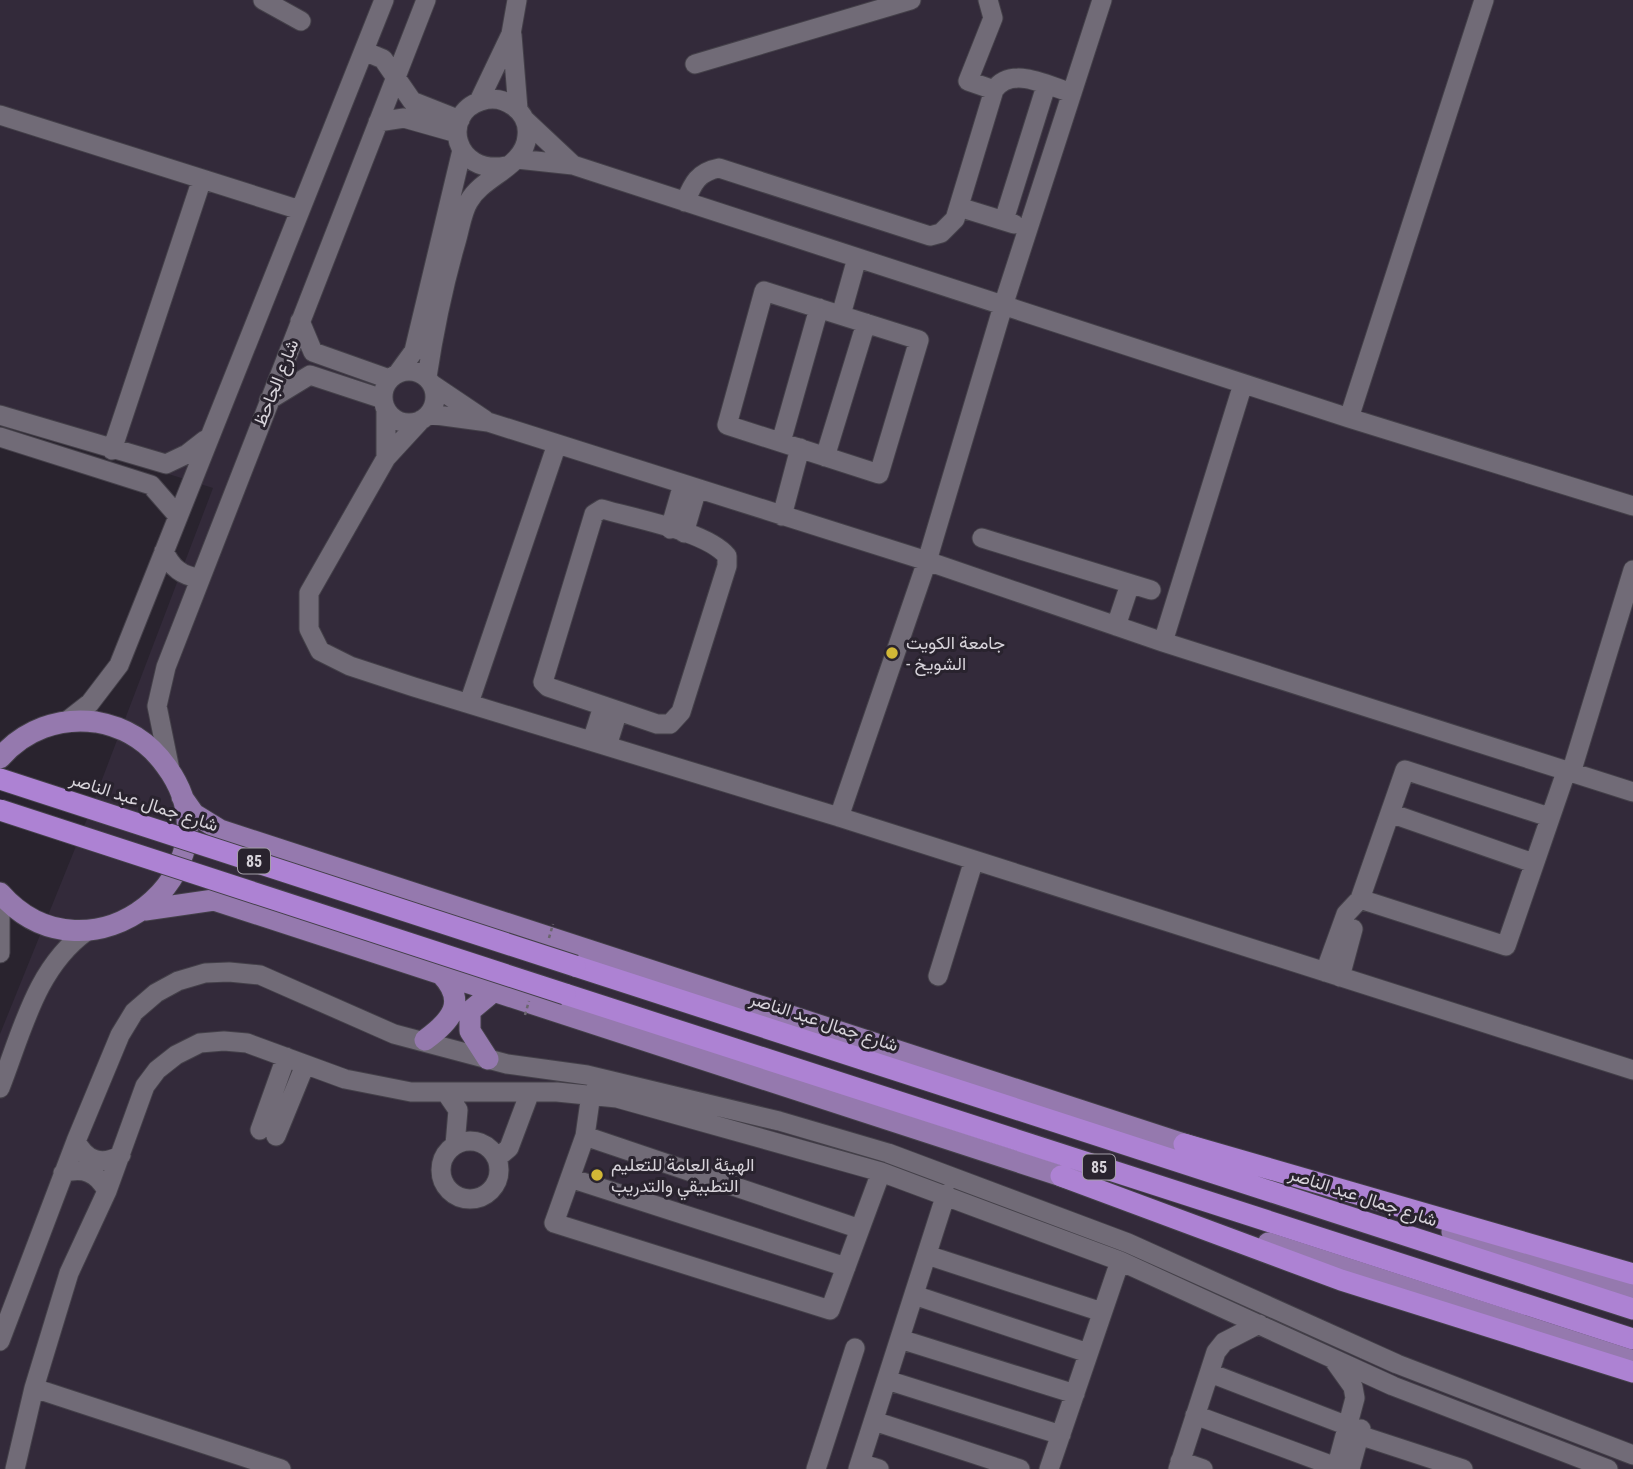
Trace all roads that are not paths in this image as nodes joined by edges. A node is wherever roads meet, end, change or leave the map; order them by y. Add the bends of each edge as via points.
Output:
1 (263, 0) edge
2 (384, 0) edge
3 (426, 0) edge
4 (517, 0) edge
5 (911, 0) edge
6 (988, 0) edge
7 (1102, 0) edge
8 (1484, 0) edge
9 (301, 21) dead end
10 (512, 34) junction
11 (364, 51) junction
12 (695, 64) dead end
13 (395, 79) junction
14 (1046, 86) junction
15 (994, 90) junction
16 (1072, 93) junction
17 (480, 101) junction
18 (0, 115) edge
19 (522, 115) junction
20 (379, 122) junction
21 (460, 135) junction
22 (512, 163) junction
23 (573, 165) junction
24 (202, 179) junction
25 (685, 202) junction
26 (958, 207) junction
27 (300, 211) junction
28 (1004, 220) junction
29 (1027, 230) junction
30 (857, 258) junction
31 (1003, 306) junction
32 (819, 308) junction
33 (841, 316) junction
34 (300, 321) junction
35 (866, 323) junction
36 (394, 376) junction
37 (430, 381) junction
38 (1243, 384) junction
39 (269, 400) junction
40 (384, 403) junction
41 (0, 415) edge
42 (425, 417) junction
43 (1349, 418) junction
44 (488, 422) junction
45 (0, 436) edge
46 (206, 439) junction
47 (557, 444) junction
48 (790, 445) junction
49 (111, 450) junction
50 (825, 457) junction
51 (386, 458) junction
52 (690, 487) junction
53 (1633, 506) edge
54 (178, 516) junction
55 (782, 516) junction
56 (677, 531) junction
57 (982, 537) dead end
58 (164, 551) junction
59 (927, 562) junction
60 (1633, 570) edge
61 (199, 578) junction
62 (1130, 584) junction
63 (1151, 590) dead end
64 (1116, 626) junction
65 (1163, 642) junction
66 (469, 704) junction
67 (610, 709) junction
68 (67, 721) junction
69 (599, 744) junction
70 (2, 752) edge
71 (170, 771) junction
72 (1563, 771) junction
73 (0, 779) edge
74 (1633, 792) edge
75 (182, 797) junction
76 (0, 810) edge
77 (1390, 813) junction
78 (1543, 815) junction
79 (839, 817) junction
80 (974, 860) junction
81 (1533, 863) junction
82 (0, 893) edge
83 (1357, 903) junction
84 (145, 910) junction
85 (0, 917) edge
86 (87, 931) junction
87 (0, 953) edge
88 (441, 974) junction
89 (1333, 974) junction
90 (938, 976) dead end
91 (494, 991) junction
92 (425, 1040) junction
93 (286, 1057) junction
94 (488, 1059) junction
95 (305, 1065) junction
96 (1633, 1070) edge
97 (0, 1088) edge
98 (530, 1092) junction
99 (447, 1094) junction
100 (591, 1094) junction
101 (585, 1136) junction
102 (76, 1140) junction
103 (1184, 1144) junction
104 (454, 1145) junction
105 (121, 1155) junction
106 (497, 1158) junction
107 (881, 1172) junction
108 (63, 1173) junction
109 (1061, 1176) junction
110 (570, 1178) junction
111 (107, 1191) junction
112 (946, 1194) junction
113 (860, 1228) junction
114 (927, 1255) junction
115 (1120, 1261) junction
116 (1147, 1262) junction
117 (846, 1267) junction
118 (1633, 1274) edge
119 (1193, 1283) junction
120 (1633, 1291) edge
121 (914, 1295) junction
122 (1633, 1309) edge
123 (1102, 1312) junction
124 (1259, 1324) junction
125 (900, 1339) junction
126 (1633, 1339) edge
127 (0, 1341) edge
128 (855, 1348) dead end
129 (1088, 1353) junction
130 (1333, 1359) junction
131 (1633, 1361) edge
132 (1354, 1368) junction
133 (1210, 1373) junction
134 (1633, 1373) edge
135 (887, 1380) junction
136 (34, 1388) junction
137 (1075, 1394) junction
138 (1195, 1415) junction
139 (874, 1421) junction
140 (1354, 1431) junction
141 (1061, 1435) junction
142 (1633, 1455) edge
143 (225, 1460) edge
144 (1179, 1465) edge
145 (866, 1467) edge
146 (1341, 1468) edge
147 (15, 1469) edge
148 (281, 1469) edge
149 (817, 1469) edge
150 (1020, 1469) edge
151 (1049, 1469) edge
152 (1203, 1469) edge
153 (1463, 1469) edge
154 (1593, 1469) edge
155 (1607, 1469) edge

1 - 9 street
2 - 11 street
3 - 13 street, شارع الجاحظ
4 - 10 street
5 - 12 street
6 - 15 street via 993,18 968,81
7 - 16 street
8 - 43 street
10 - 17 street
10 - 19 street
11 - 13 street via 383,59
11 - 27 street
13 - 20 street, شارع الجاحظ
13 - 21 street via 412,101
14 - 15 street via 1016,76
14 - 16 street
14 - 28 street
15 - 26 street
16 - 29 street
17 - 19 street via 506,101
17 - 21 street via 468,108
18 - 24 street
19 - 22 street via 528,134 525,148
19 - 23 street
20 - 21 street via 404,118
20 - 34 street, شارع الجاحظ
21 - 22 street via 479,166 493,169
21 - 36 street via 414,351
22 - 23 street
22 - 37 street via 485,181 468,202 439,302
23 - 25 street
24 - 27 street
24 - 49 street
25 - 26 street via 697,178 719,168 930,236 948,227
25 - 30 street
26 - 28 street
27 - 46 street
28 - 29 street
29 - 31 street
30 - 31 street
30 - 33 street
31 - 38 street
31 - 59 street
32 - 33 street
32 - 48 street
32 - 48 street via 764,291 727,425
33 - 35 street
34 - 36 street via 313,352
34 - 39 street, شارع الجاحظ
35 - 50 street
35 - 50 street via 919,340 879,474
36 - 37 street via 418,372
36 - 40 street
37 - 42 street via 435,405
37 - 44 street
38 - 43 street
38 - 65 street
39 - 40 street via 310,375
39 - 61 street, شارع الجاحظ
40 - 42 street via 401,422
40 - 51 street
41 - 49 street
42 - 44 street
42 - 51 street
43 - 53 street
44 - 47 street
45 - 54 street via 151,485
46 - 49 street via 166,464
46 - 54 street
47 - 52 street
47 - 66 street
48 - 50 street
48 - 55 street
51 - 66 street via 309,593 309,629 320,651 350,666
52 - 55 street
52 - 56 street
54 - 58 street
55 - 59 street
56 - 67 street via 720,547 727,556 681,712 670,724 657,724
56 - 67 street via 602,509 594,514 543,682
57 - 62 street
58 - 61 street via 176,569
58 - 68 street via 119,664 90,703
59 - 64 street
59 - 79 street
60 - 72 street
61 - 71 street, شارع الجاحظ via 158,697 158,722
62 - 63 street
62 - 64 street
64 - 65 street
65 - 72 street
66 - 69 street
67 - 69 street
68 - 70 main road via 28,734
68 - 71 main road via 105,724 131,733
69 - 79 street
71 - 75 main road
72 - 74 street
72 - 78 street
73 - 122 highway, شارع جمال عبد الناصر / 85, bridge
75 - 84 main road via 186,828 180,859 166,887
75 - 103 main road via 194,814 220,830
76 - 126 highway, 85, bridge
77 - 78 street via 1405,770
77 - 81 street
77 - 83 street
78 - 81 street
79 - 80 street
80 - 89 street
80 - 90 street
81 - 83 street via 1506,946
82 - 86 main road via 34,920
83 - 89 street via 1346,914
84 - 86 main road via 120,924
84 - 88 main road via 214,900
85 - 87 street
86 - 97 street via 60,953 44,977
88 - 91 main road
88 - 92 main road via 452,989 453,1010 446,1025
89 - 96 street
91 - 94 main road via 470,1011 470,1031
91 - 109 main road
92 - 94 street
92 - 102 street via 394,1034 260,975 205,973 156,993 134,1012
93 - 95 street
93 - 95 street via 268,1133
93 - 105 street via 247,1043 224,1041 200,1043 176,1055 145,1086
94 - 116 street via 586,1075 888,1153
95 - 99 street via 411,1093
98 - 99 street
98 - 100 street
98 - 106 street via 512,1141
99 - 104 street via 458,1110
100 - 101 street
100 - 107 street
101 - 110 street
101 - 113 street
102 - 105 street via 81,1151 100,1162
102 - 108 street
103 - 118 highway
103 - 120 main road
104 - 106 street via 479,1141
104 - 106 street via 444,1157 441,1174 448,1189 462,1198 479,1198 492,1189 499,1174
105 - 111 street
107 - 112 street
107 - 113 street
108 - 111 street via 84,1170 94,1174
108 - 127 street
109 - 131 main road
109 - 134 highway via 1341,1280
110 - 117 street
110 - 117 street via 554,1223 830,1310
111 - 136 street via 69,1273
112 - 114 street
112 - 115 street
113 - 117 street
114 - 121 street
114 - 123 street
115 - 116 street
115 - 123 street
116 - 119 street
119 - 124 street
119 - 142 street
121 - 125 street
121 - 129 street
123 - 129 street
124 - 130 street
124 - 133 street via 1224,1342
125 - 135 street
125 - 137 street
128 - 149 street
129 - 137 street
130 - 132 street
130 - 140 street via 1353,1387
132 - 140 street via 1365,1385 1366,1397
132 - 155 street
133 - 138 street
133 - 140 street
135 - 139 street
135 - 141 street
136 - 143 street
136 - 147 street
137 - 141 street
138 - 144 street
138 - 146 street
139 - 145 street
139 - 150 street
140 - 146 street
140 - 153 street
141 - 151 street
143 - 148 street
144 - 152 street
154 - 155 street

